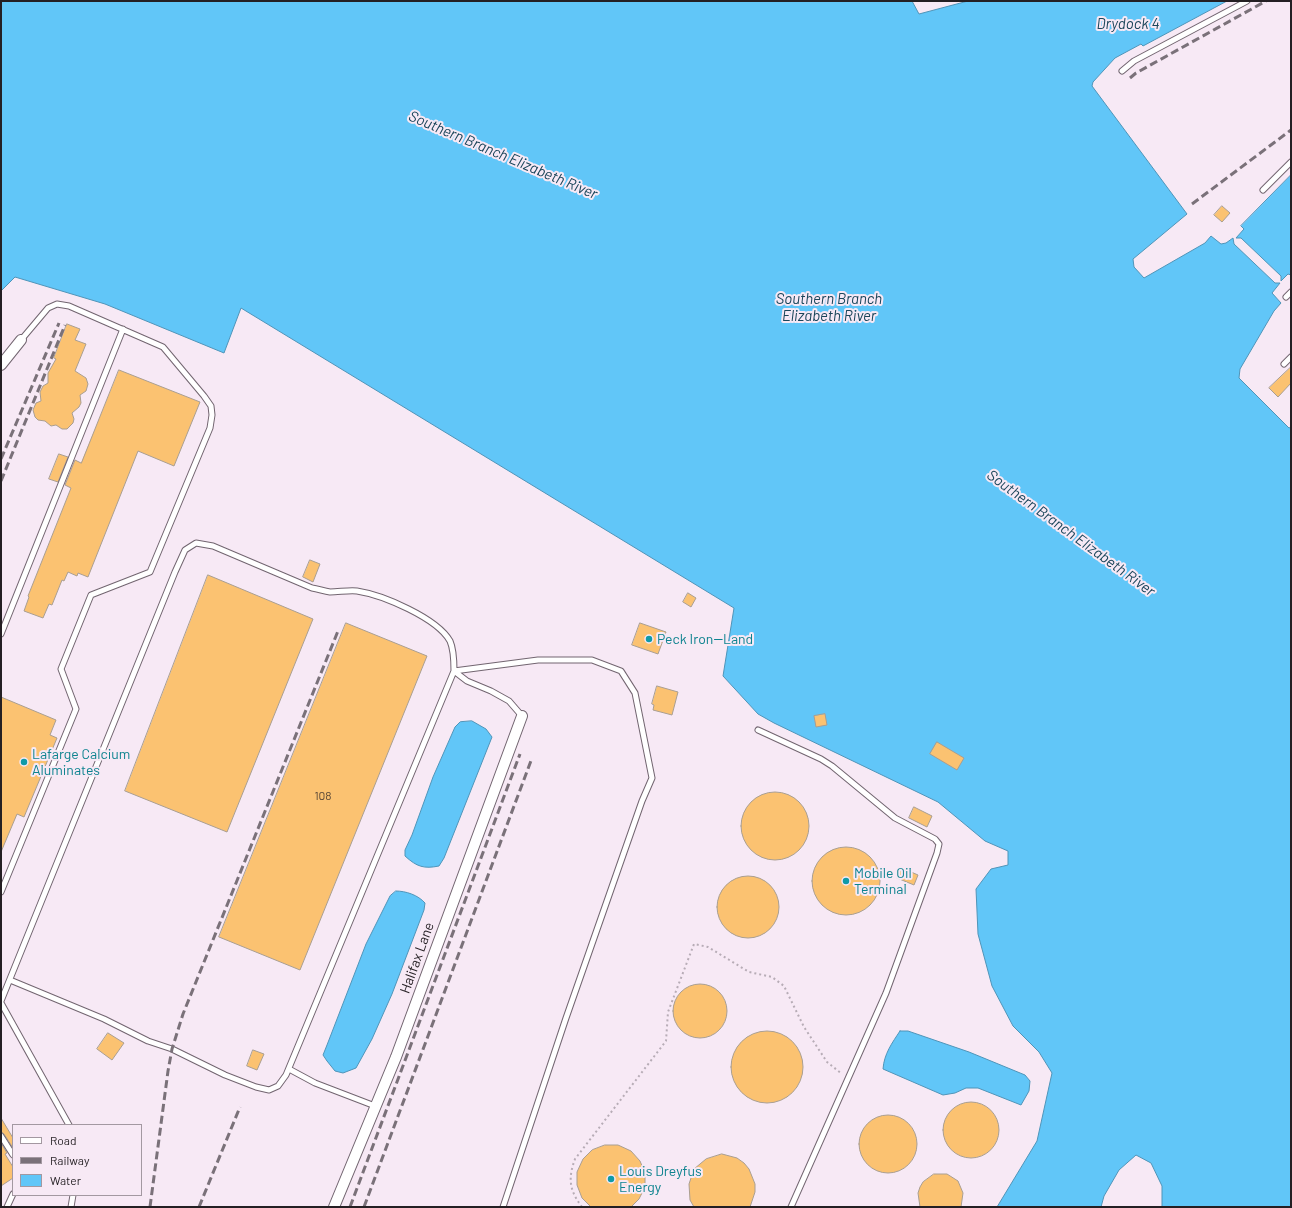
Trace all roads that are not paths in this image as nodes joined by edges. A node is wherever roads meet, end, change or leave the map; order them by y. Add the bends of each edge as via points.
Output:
1 (1247, 1) edge
2 (1122, 71) dead end
3 (1291, 162) edge
4 (1263, 190) dead end
5 (1291, 292) edge
6 (1286, 297) dead end
7 (123, 329) junction
8 (21, 340) joint
9 (1291, 357) edge
10 (1284, 364) dead end
11 (1, 365) edge
12 (1, 634) edge
13 (454, 671) junction
14 (522, 716) joint
15 (758, 730) dead end
16 (1, 892) edge
17 (10, 980) junction
18 (1, 1002) edge
19 (288, 1069) junction
20 (375, 1106) junction
21 (68, 1124) edge
22 (1, 1136) edge
23 (12, 1153) edge
24 (12, 1196) edge
25 (73, 1196) edge
26 (7, 1207) edge
27 (71, 1207) edge
28 (334, 1207) edge
29 (503, 1207) edge
30 (791, 1207) edge

1 - 2 lane via 1134,61
3 - 4 lane
5 - 6 lane
7 - 8 lane via 69,306 56,304 48,308
7 - 12 lane
7 - 16 lane via 163,347 211,406 210,428 150,572 91,595 61,669 76,708
8 - 11 street
9 - 10 lane
13 - 14 lane via 467,681 509,701
13 - 17 lane via 450,640 436,624 419,614 357,591 328,592 312,588 213,546 196,543 185,550
13 - 19 lane
13 - 29 lane via 538,660 592,660 621,671 635,693 652,778
14 - 20 street, Halifax Lane
15 - 30 lane via 821,759 895,818 935,839 939,844 938,853 886,993
17 - 18 lane
17 - 19 lane via 256,1087 269,1090 278,1086
18 - 21 lane
19 - 20 lane via 315,1083
20 - 28 street, Halifax Lane
22 - 23 lane
24 - 26 lane
25 - 27 lane

